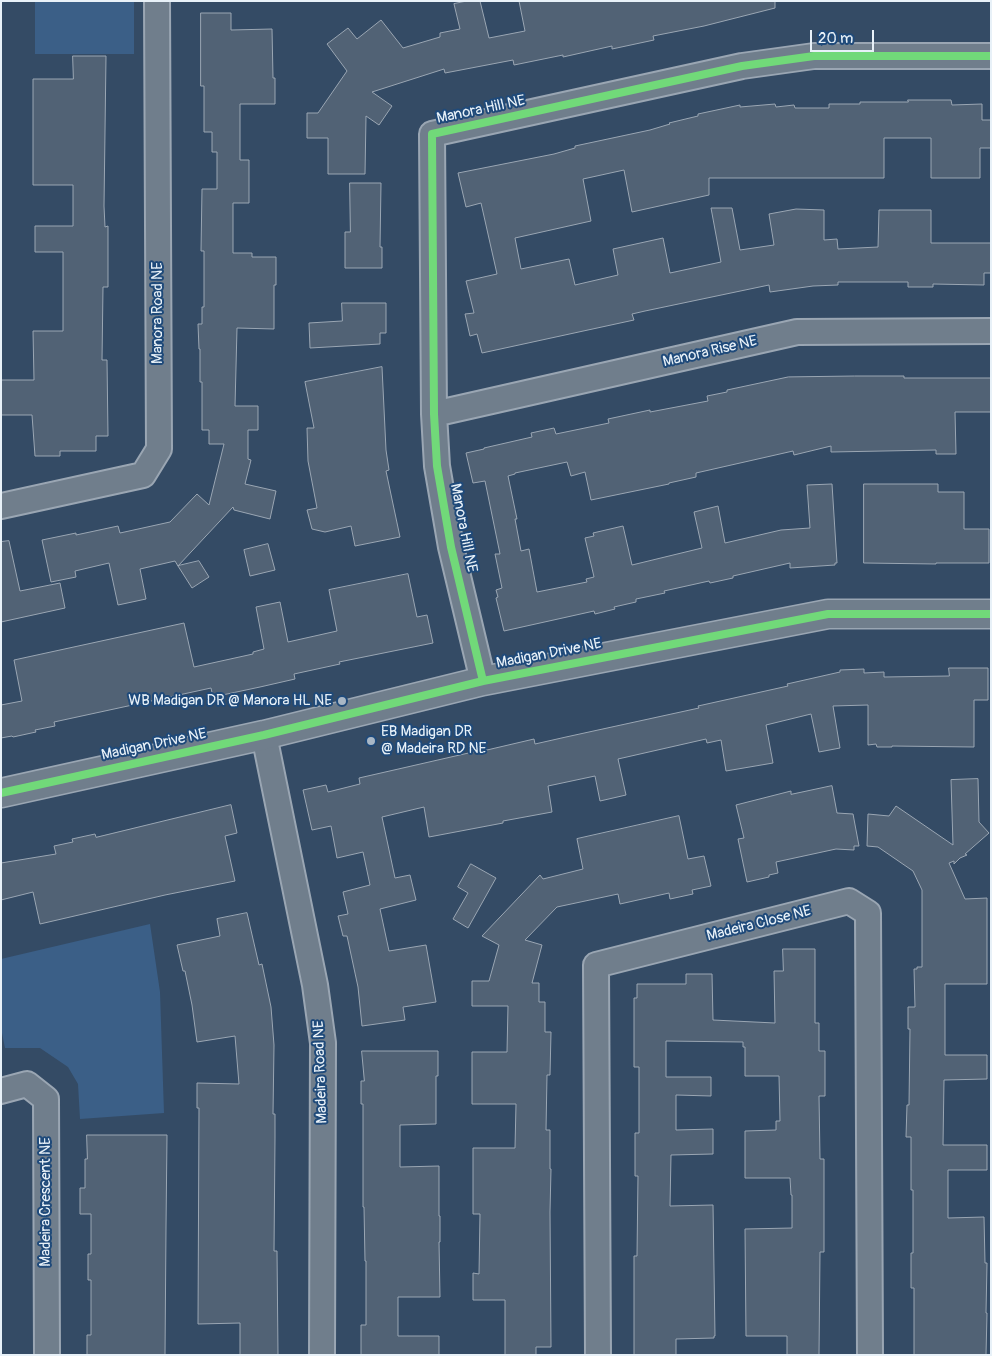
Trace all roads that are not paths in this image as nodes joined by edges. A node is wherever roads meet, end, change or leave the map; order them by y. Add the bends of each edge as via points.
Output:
1 (157, 1) edge
2 (991, 56) edge
3 (991, 331) edge
4 (434, 414) junction
5 (1, 506) edge
6 (991, 614) edge
7 (483, 681) junction
8 (264, 735) junction
9 (1, 793) edge
10 (1, 1091) edge
11 (47, 1355) edge
12 (322, 1355) edge
13 (598, 1355) edge
14 (870, 1355) edge

1 - 5 street, Manora Road NE via 159,449 143,475
2 - 4 street, Manora Hill NE via 814,56 742,66 432,134
3 - 4 street, Manora Rise NE via 797,332
4 - 7 street, Manora Hill NE via 437,466 451,547
6 - 7 street, Madigan Drive NE via 828,614
7 - 8 street, Madigan Drive NE
8 - 9 street, Madigan Drive NE
8 - 12 street, Madeira Road NE via 316,985 323,1043
10 - 11 street, Madeira Crescent NE via 27,1084 46,1100
13 - 14 street, Madeira Close NE via 596,965 849,901 868,913

